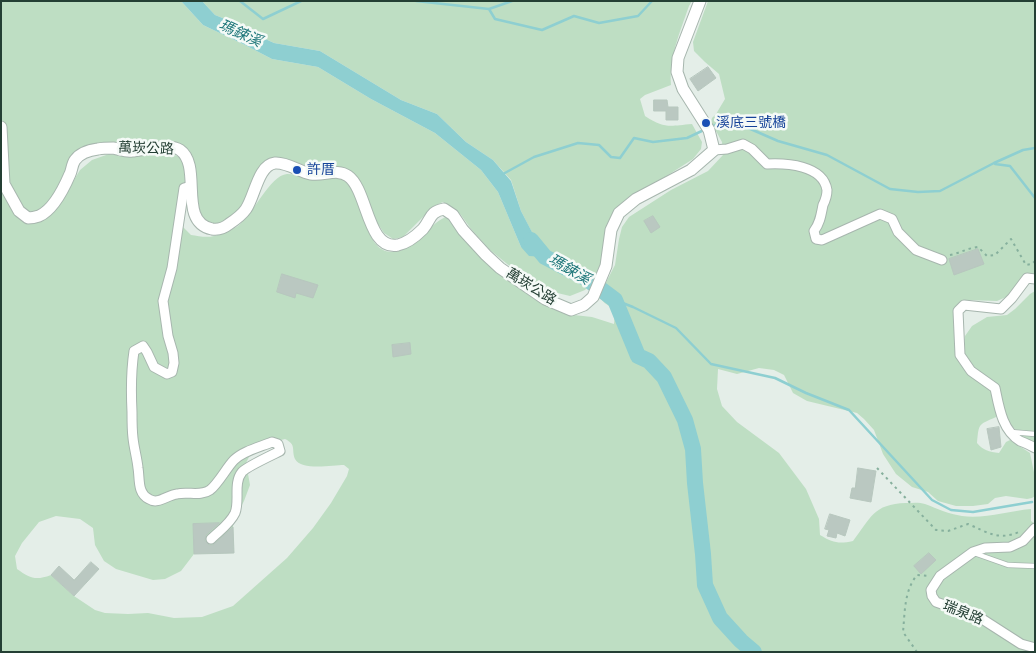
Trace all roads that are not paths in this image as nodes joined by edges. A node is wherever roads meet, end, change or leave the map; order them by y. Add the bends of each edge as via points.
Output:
1 (700, 1) edge
2 (1, 128) edge
3 (714, 150) junction
4 (191, 186) junction
5 (942, 260) road end
6 (1035, 279) edge
7 (1009, 432) junction
8 (1035, 434) edge
9 (1035, 448) edge
10 (1035, 528) edge
11 (211, 539) dead end
12 (972, 552) junction
13 (1035, 566) edge
14 (1035, 648) edge

1 - 3 street via 678,58 677,72 683,89 707,127
2 - 4 street, 萬崁公路 via 4,184 19,211 28,218 40,216 53,205 74,161 83,153 96,149 179,149 187,157
3 - 4 street, 萬崁公路 via 691,170 636,199 619,213 611,230 606,266 594,297 571,310 546,300 500,268 444,209 436,211 415,236 397,245 380,240 355,184 348,176 337,172 312,174 285,164 269,165 263,170 246,209 218,230 201,223 194,213
3 - 5 street via 743,144 767,164 794,165 823,179 827,191 819,224 814,231 816,239 822,240 880,214 892,218 898,232 916,250
4 - 11 street via 184,188 172,268 163,301 173,353 172,372 168,374 154,366 143,346 134,351 132,360 132,437 140,489 150,501 183,492 199,494 210,490 240,455 272,442 278,444 280,451 242,471 238,480 235,514
6 - 7 street via 1027,278 1001,309 964,305 958,311 960,355 971,371 995,388
7 - 8 lane
7 - 9 street
10 - 12 street via 1023,541 1010,547
12 - 13 lane via 1008,565
12 - 14 street, 瑞泉路 via 940,576 930,590 932,596 936,602 979,617 1021,644

